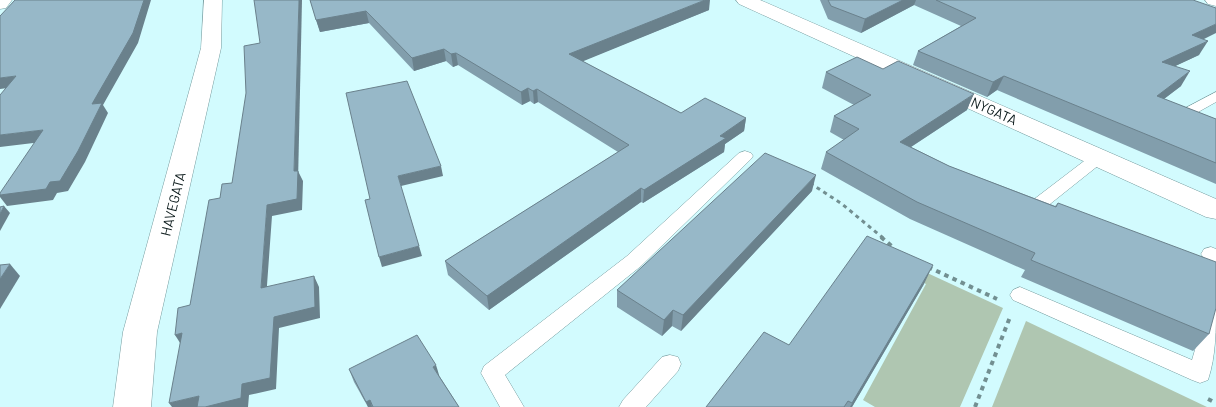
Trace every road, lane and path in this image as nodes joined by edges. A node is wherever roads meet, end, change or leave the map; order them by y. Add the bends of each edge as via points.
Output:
1 (3, 0) edge
2 (213, 0) edge
3 (745, 0) edge
4 (0, 4) edge
5 (1216, 96) edge
6 (1179, 117) edge
7 (746, 156) dead end
8 (1098, 158) junction
9 (801, 179) edge
10 (1039, 204) edge
11 (1216, 210) edge
12 (895, 249) edge
13 (1017, 301) joint
14 (1216, 312) edge
15 (670, 364) dead end
16 (132, 407) edge
17 (512, 407) edge
18 (631, 407) edge
19 (975, 407) edge

1 - 4 street
2 - 16 street, HAVEGATA via 211,48 140,332
3 - 8 street, NYGATA
5 - 6 lane
7 - 17 lane via 634,261 492,373
8 - 10 lane
8 - 11 street, NYGATA
9 - 12 path via 842,204
13 - 14 lane via 1200,374
13 - 19 path
15 - 18 lane

